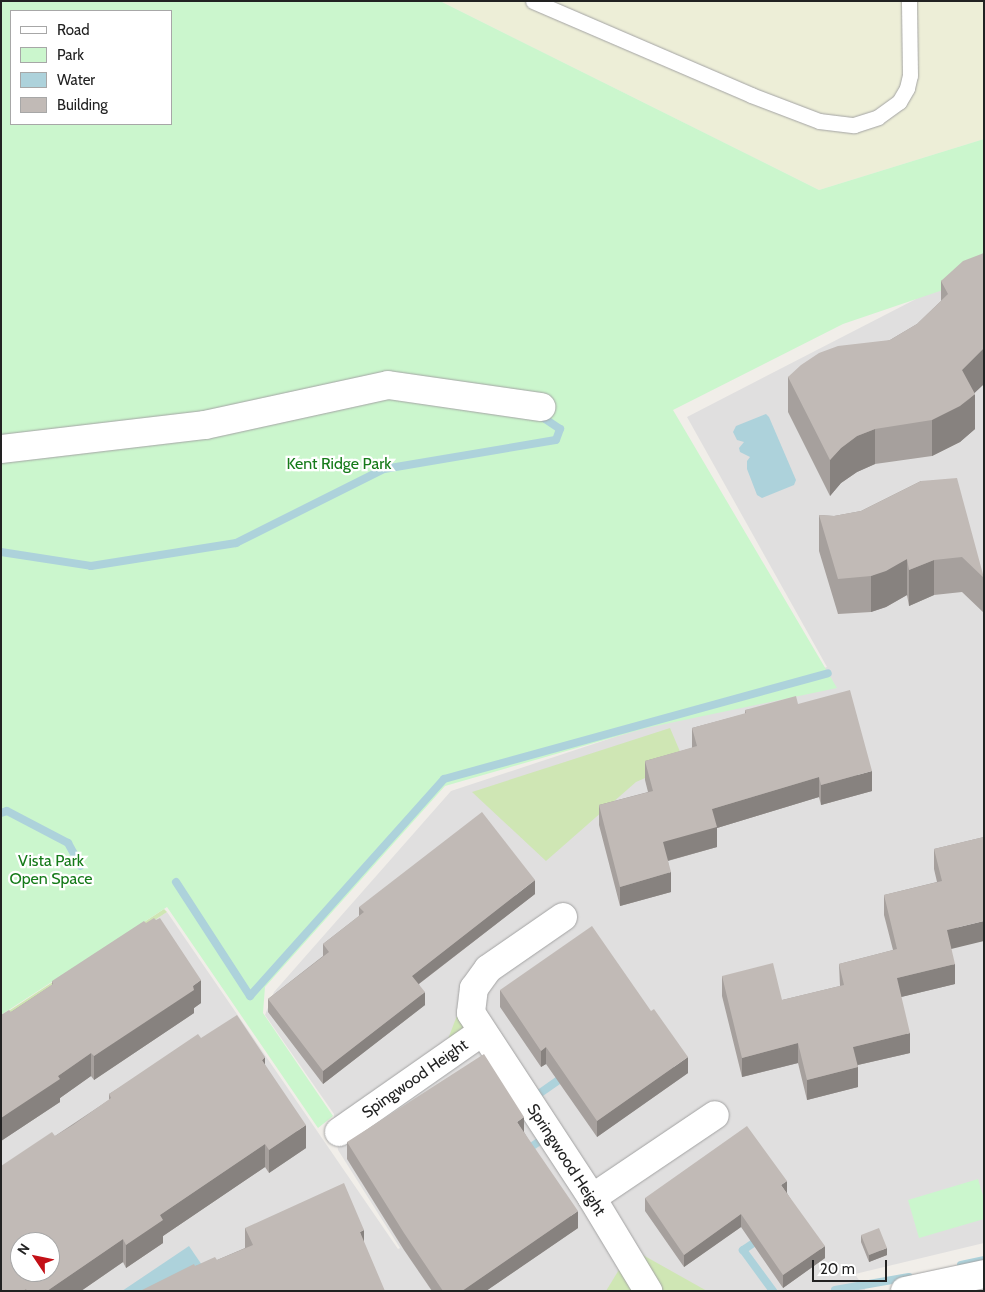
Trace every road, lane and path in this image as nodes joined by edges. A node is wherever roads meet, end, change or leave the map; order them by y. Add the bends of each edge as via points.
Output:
1 (533, 1) edge
2 (909, 1) edge
3 (541, 407) dead end
4 (1, 449) edge
5 (563, 917) dead end
6 (482, 1032) junction
7 (715, 1115) dead end
8 (339, 1132) dead end
9 (592, 1198) junction
10 (984, 1274) edge
11 (648, 1291) edge
12 (904, 1291) edge

1 - 2 lane via 810,118 854,125 878,118 899,102 907,88 910,75
3 - 4 street via 388,384 205,425
5 - 6 street, Spingwood Height via 488,969 474,988 471,1013
6 - 8 street, Spingwood Height
6 - 9 street, Springwood Height
7 - 9 street
9 - 11 street, Springwood Height
10 - 12 street

